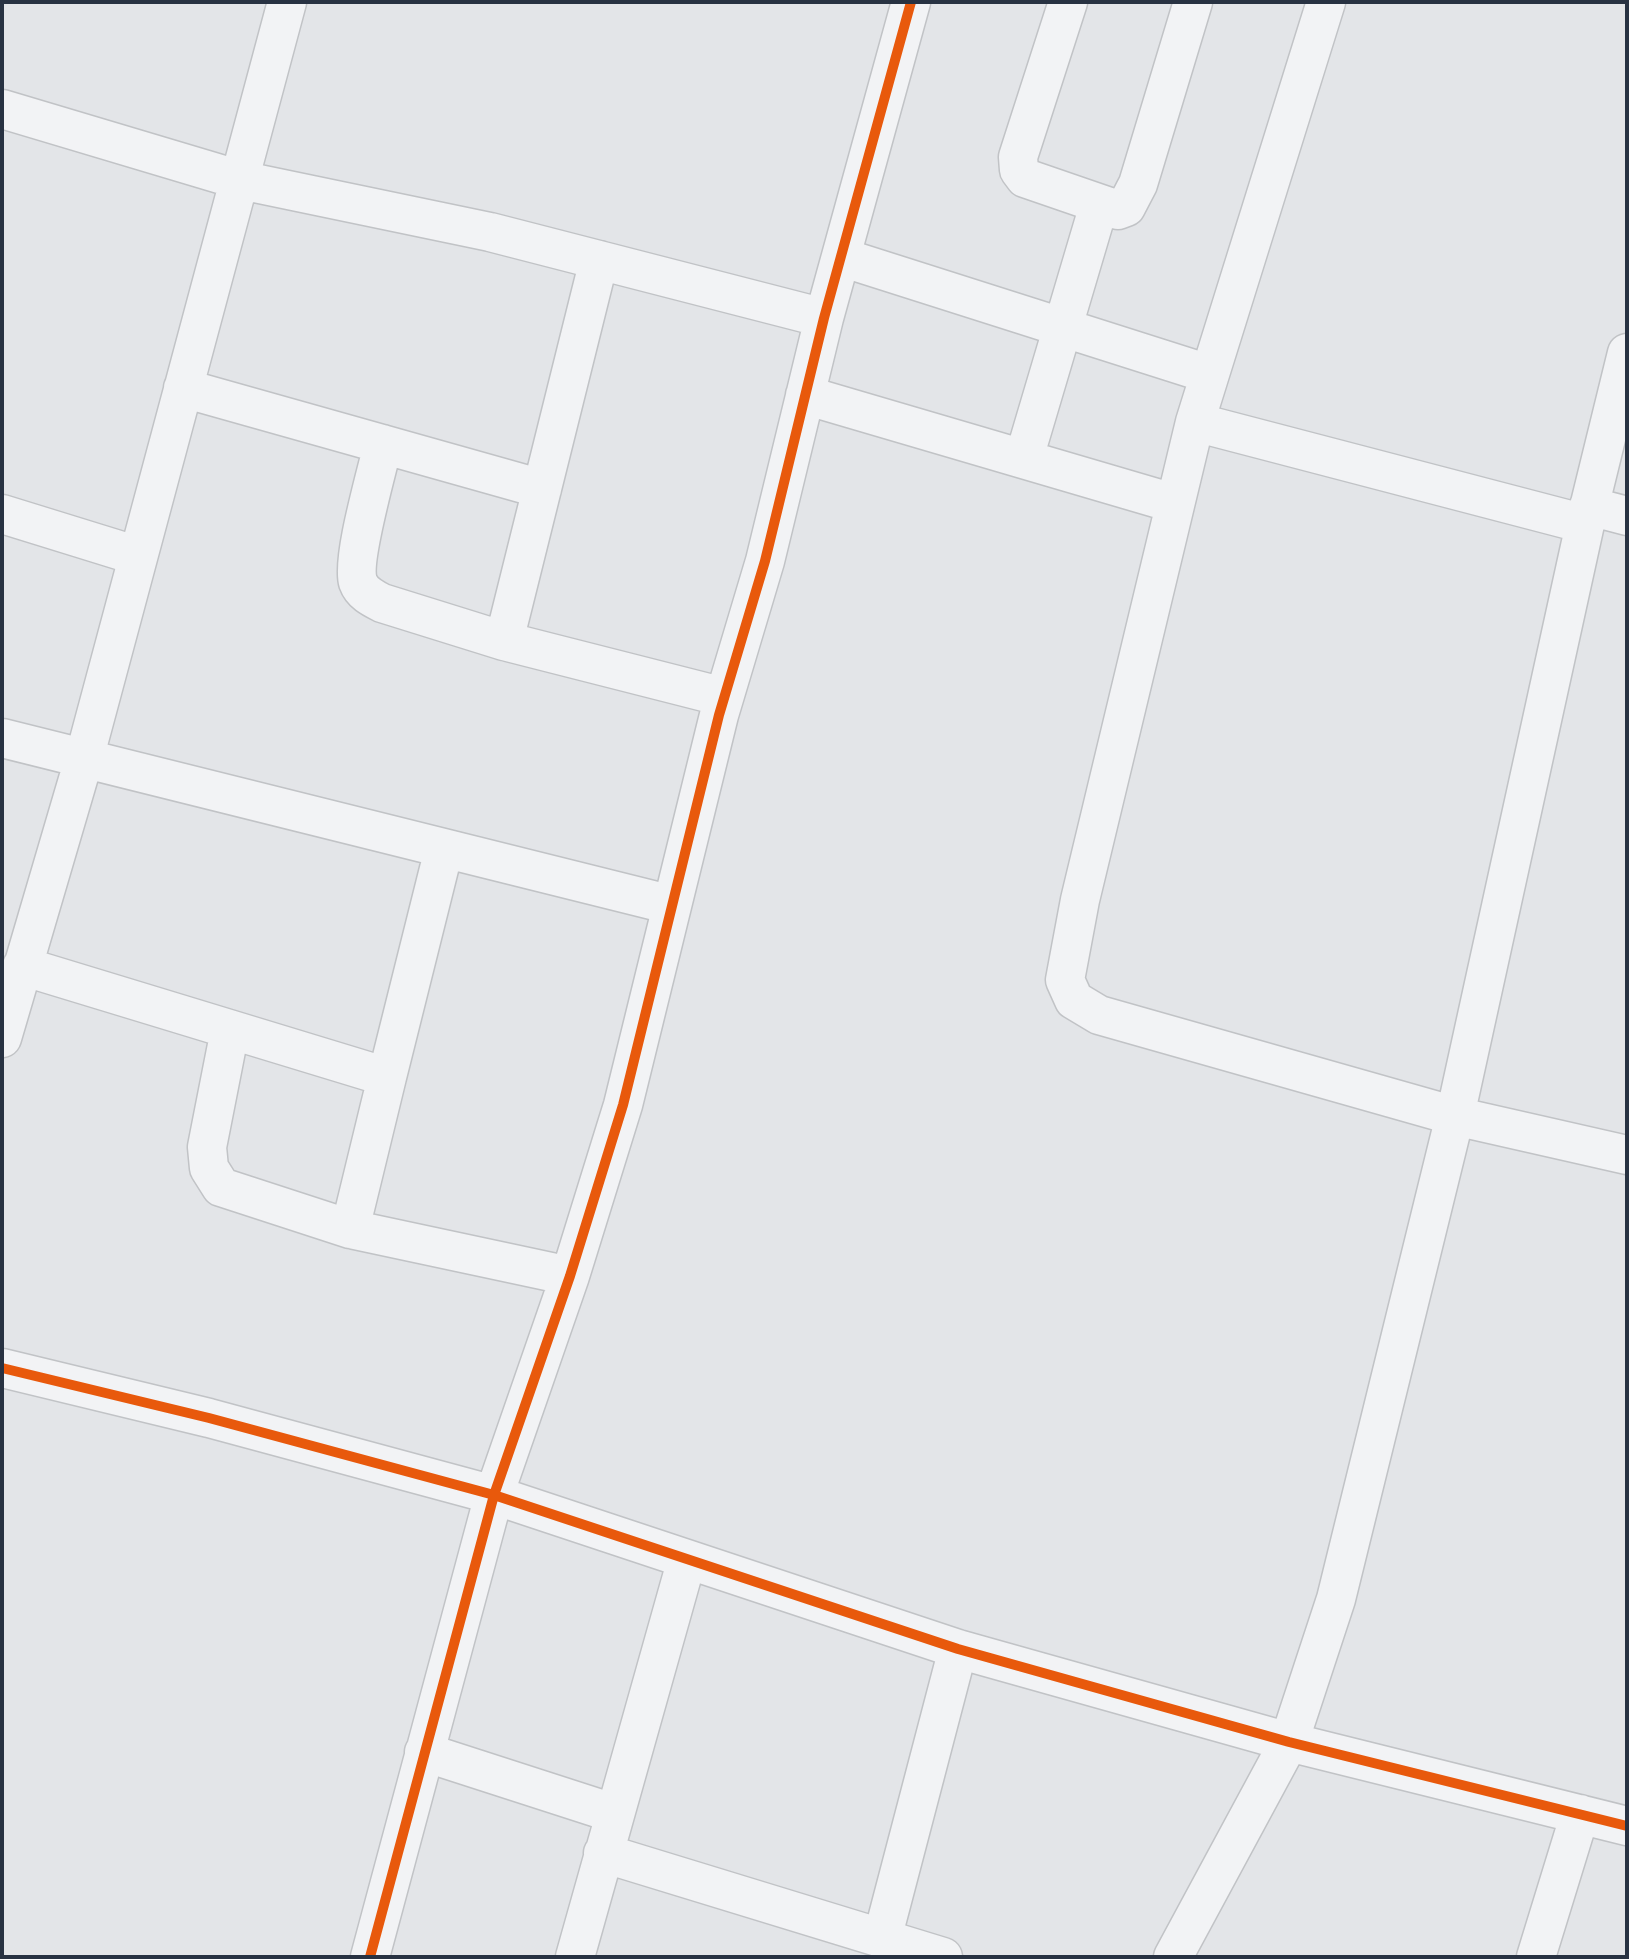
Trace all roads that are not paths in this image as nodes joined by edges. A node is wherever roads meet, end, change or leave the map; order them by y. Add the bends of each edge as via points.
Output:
1 (288, 2) edge
2 (911, 2) edge
3 (1069, 2) edge
4 (1193, 2) edge
5 (1326, 2) edge
6 (2, 109) edge
7 (240, 180) junction
8 (1099, 205) junction
9 (841, 257) junction
10 (599, 260) junction
11 (824, 318) junction
12 (1063, 328) junction
13 (1627, 353) edge
14 (1209, 374) junction
15 (183, 388) junction
16 (805, 396) junction
17 (1195, 422) junction
18 (383, 444) junction
19 (1024, 458) junction
20 (542, 489) junction
21 (1173, 503) junction
22 (2, 514) edge
23 (1587, 515) junction
24 (1627, 516) edge
25 (138, 556) junction
26 (504, 641) junction
27 (724, 697) junction
28 (2, 738) edge
29 (84, 759) junction
30 (444, 849) junction
31 (671, 905) junction
32 (22, 966) junction
33 (230, 1030) junction
34 (2, 1038) edge
35 (387, 1077) junction
36 (1455, 1116) junction
37 (1627, 1155) edge
38 (350, 1229) junction
39 (570, 1276) junction
40 (2, 1368) edge
41 (494, 1495) junction
42 (687, 1559) junction
43 (958, 1649) junction
44 (1289, 1742) junction
45 (424, 1752) junction
46 (613, 1813) junction
47 (1580, 1814) junction
48 (1627, 1826) edge
49 (603, 1853) junction
50 (881, 1939) junction
51 (370, 1957) edge
52 (575, 1957) edge
53 (943, 1957) edge
54 (1173, 1957) edge
55 (1536, 1957) edge

1 - 7 street
2 - 9 street
3 - 8 street via 1025,133 1019,170 1025,177
4 - 8 street via 1134,193 1126,207 1118,210
5 - 14 street
6 - 7 street
7 - 10 street via 490,232
7 - 15 street
8 - 12 street
9 - 11 street
9 - 12 street
10 - 11 street
10 - 20 street
11 - 16 street
12 - 14 street
12 - 19 street
13 - 23 street
14 - 17 street
15 - 18 street
15 - 25 street
16 - 19 street
16 - 27 street via 765,561
17 - 21 street
17 - 23 street
18 - 20 street
18 - 26 street via 357,562 359,586 382,603
19 - 21 street
20 - 26 street
21 - 36 street via 1068,951 1065,981 1074,1000 1099,1015
22 - 25 street
23 - 24 street
23 - 36 street
25 - 29 street
26 - 27 street
27 - 31 street
28 - 29 street
29 - 30 street
29 - 32 street
30 - 31 street
30 - 35 street
31 - 39 street via 623,1105
32 - 33 street
32 - 34 street
33 - 35 street
33 - 38 street via 207,1147 209,1168 221,1187
35 - 38 street
36 - 37 street
36 - 44 street via 1336,1599
38 - 39 street
39 - 41 street
40 - 41 street
41 - 42 street
41 - 45 street
42 - 43 street
42 - 46 street
43 - 44 street
43 - 50 street
44 - 47 street
44 - 54 street
45 - 46 street
45 - 51 street
46 - 49 street
47 - 48 street
47 - 55 street
49 - 50 street
49 - 52 street
50 - 53 street

